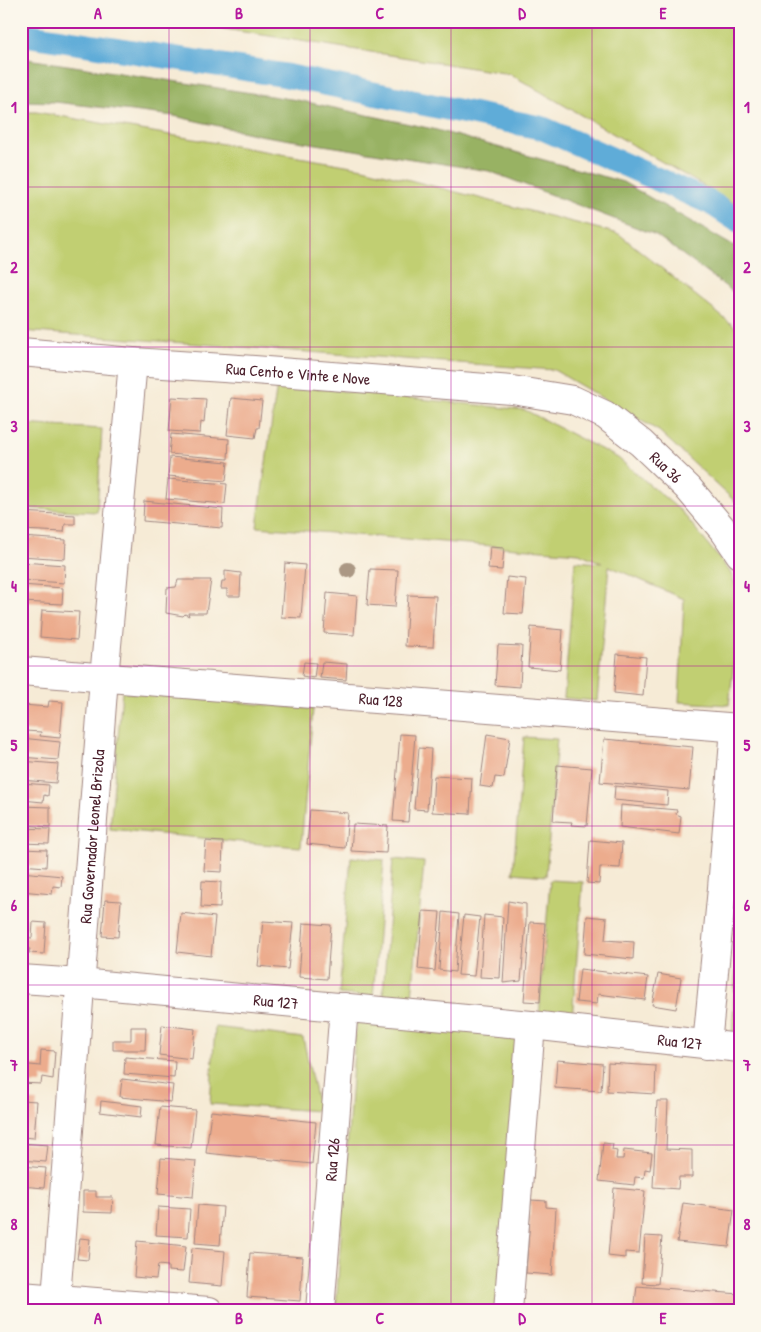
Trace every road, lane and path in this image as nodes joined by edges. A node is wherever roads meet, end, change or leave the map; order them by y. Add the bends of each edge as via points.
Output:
1 (21, 352) edge
2 (133, 362) junction
3 (573, 400) joint
4 (740, 554) edge
5 (21, 671) edge
6 (104, 678) junction
7 (738, 728) edge
8 (722, 888) junction
9 (740, 915) edge
10 (21, 979) edge
11 (80, 984) junction
12 (344, 1007) junction
13 (531, 1025) junction
14 (706, 1045) junction
15 (740, 1048) edge
16 (21, 1296) edge
17 (55, 1305) edge
18 (209, 1311) edge
19 (320, 1311) edge
20 (508, 1311) edge

1 - 2 street, Rua Cento e Vinte e Nove
2 - 3 street, Rua Cento e Vinte e Nove via 502,390
2 - 6 street, Rua Governador Leonel Brizola
3 - 4 street, Rua 36 via 605,415 641,443 688,488
5 - 6 street, Rua 128
6 - 7 street, Rua 128
6 - 11 street, Rua Governador Leonel Brizola
7 - 8 street
8 - 9 street
8 - 14 street
10 - 11 street, Rua 127
11 - 12 street, Rua 127
11 - 17 street, Rua Governador Leonel Brizola
12 - 13 street, Rua 127
12 - 19 street, Rua 126
13 - 14 street, Rua 127
13 - 20 street
14 - 15 street, Rua 127
16 - 17 street
17 - 18 street

